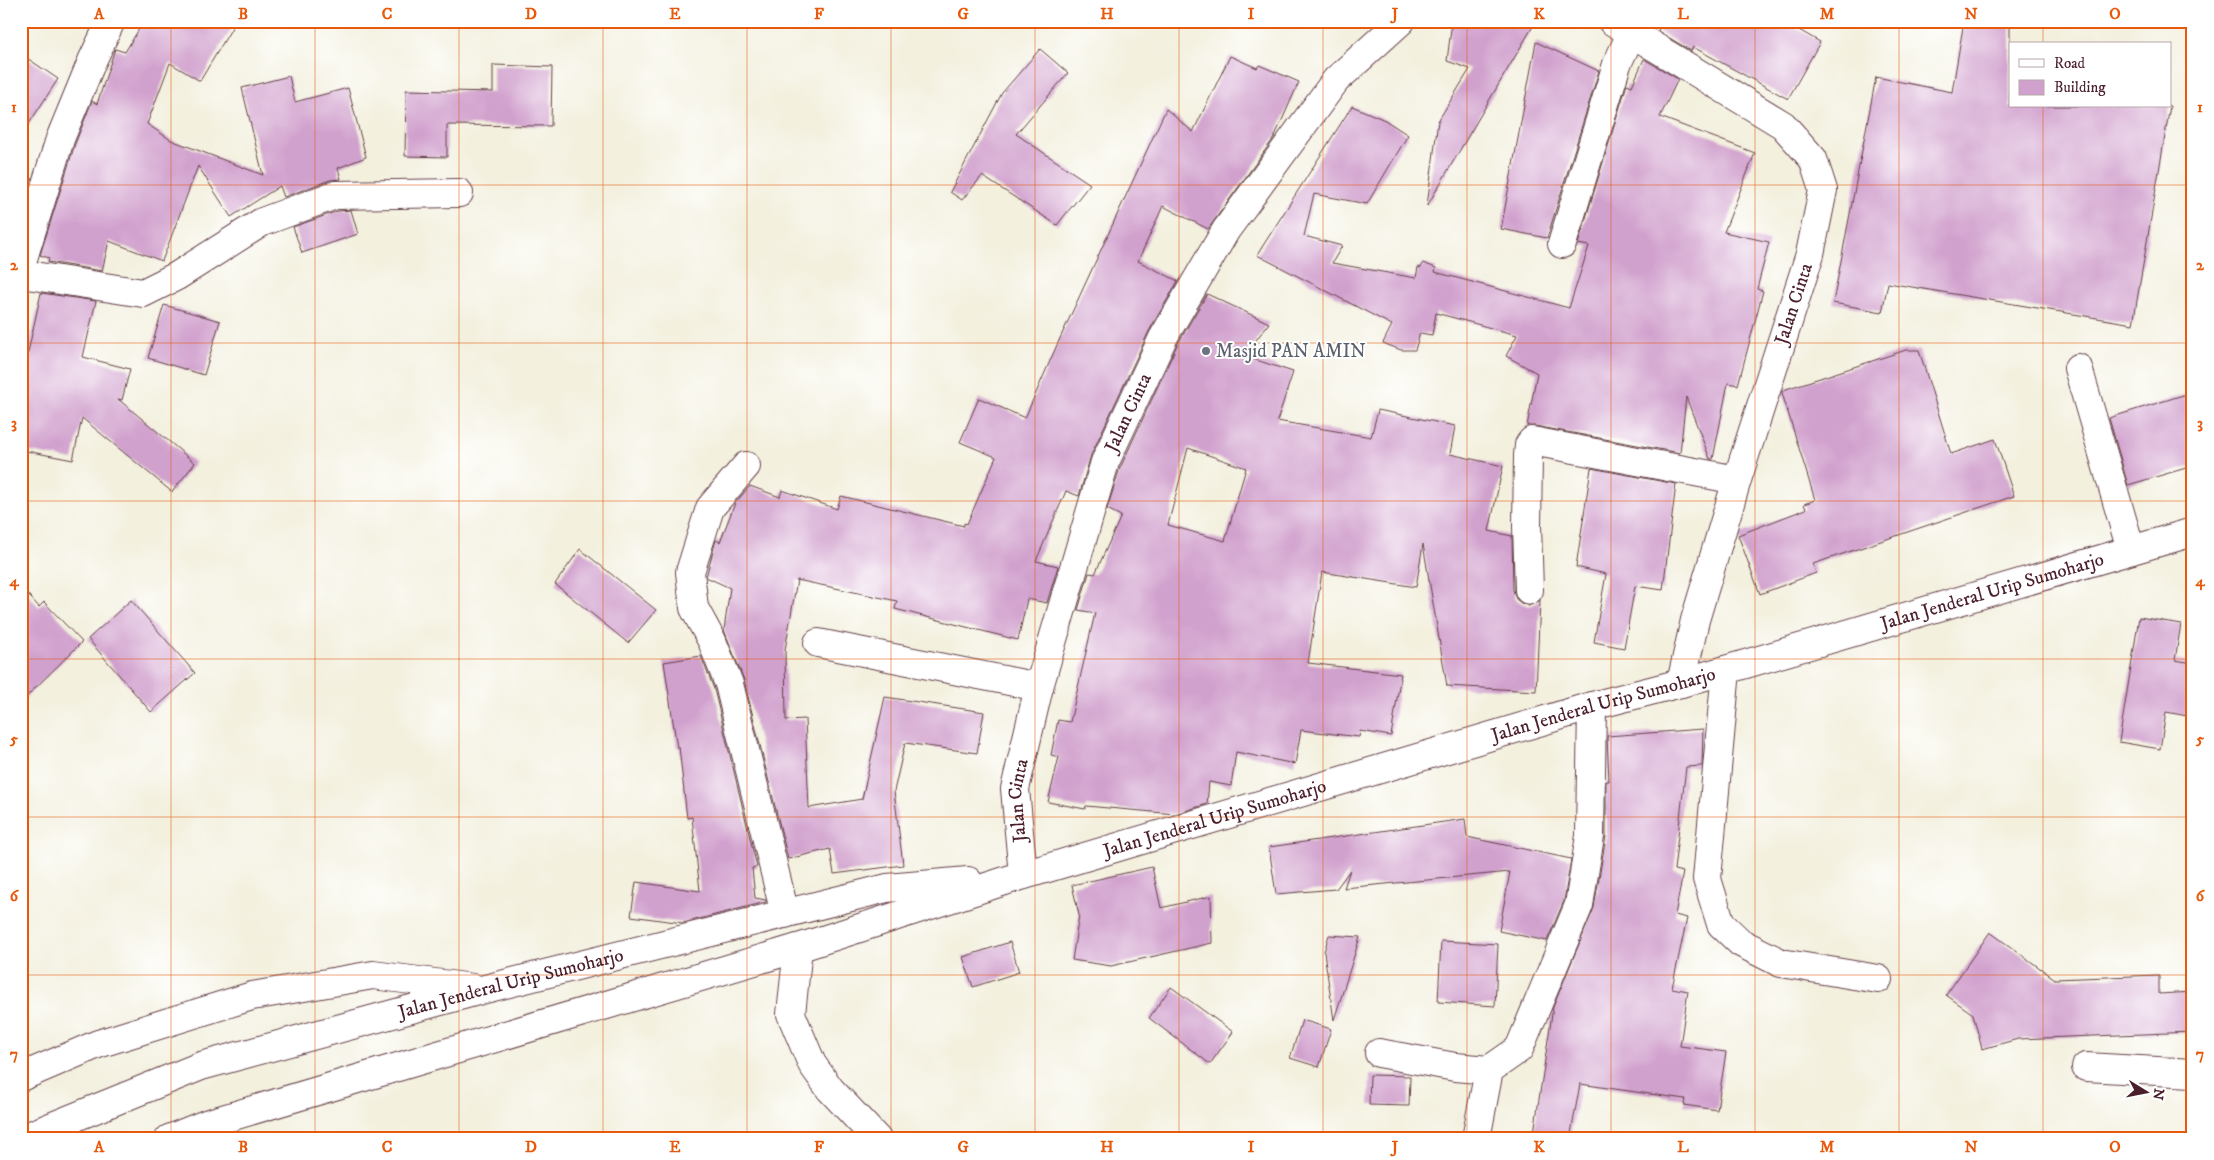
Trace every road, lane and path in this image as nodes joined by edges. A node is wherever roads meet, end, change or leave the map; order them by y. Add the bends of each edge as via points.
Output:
1 (111, 21) edge
2 (1401, 21) edge
3 (1621, 28) edge
4 (459, 193) dead end
5 (1562, 244) dead end
6 (21, 265) edge
7 (21, 274) edge
8 (2078, 368) dead end
9 (746, 466) dead end
10 (1737, 480) junction
11 (2193, 532) edge
12 (2131, 550) junction
13 (1529, 590) dead end
14 (818, 643) dead end
15 (1726, 670) junction
16 (1681, 683) junction
17 (1039, 687) junction
18 (1592, 706) junction
19 (1018, 876) junction
20 (785, 914) junction
21 (798, 948) junction
22 (1878, 978) dead end
23 (485, 990) junction
24 (1379, 1053) dead end
25 (2086, 1067) dead end
26 (1489, 1070) junction
27 (2193, 1073) edge
28 (21, 1077) edge
29 (21, 1139) edge
30 (169, 1139) edge
31 (877, 1139) edge
32 (1476, 1139) edge

1 - 6 main road via 60,139
2 - 17 main road, Jalan Cinta via 1336,80 1226,230 1163,338 1105,462
3 - 5 main road via 1617,64
3 - 10 main road, Jalan Cinta via 1783,125 1813,159 1823,190 1810,254
4 - 7 main road via 335,195 262,222 177,276 143,293
8 - 12 main road
9 - 20 main road via 710,508 690,572 694,608 712,641 729,684
10 - 13 main road via 1532,441 1528,456
10 - 16 main road, Jalan Cinta via 1695,620
11 - 12 main road, Jalan Jenderal Urip Sumoharjo
12 - 15 main road, Jalan Jenderal Urip Sumoharjo
14 - 17 main road
15 - 16 main road, Jalan Jenderal Urip Sumoharjo
15 - 22 main road via 1707,878 1720,924 1741,943 1781,963
16 - 18 main road, Jalan Jenderal Urip Sumoharjo
17 - 19 main road, Jalan Cinta via 1015,790
18 - 19 main road, Jalan Jenderal Urip Sumoharjo
18 - 26 main road via 1590,836 1579,905 1519,1049
19 - 20 main road, Jalan Jenderal Urip Sumoharjo via 887,888
19 - 21 main road, Jalan Jenderal Urip Sumoharjo
20 - 23 main road, Jalan Jenderal Urip Sumoharjo
21 - 30 main road, Jalan Jenderal Urip Sumoharjo via 215,1121
21 - 31 main road via 791,1014 812,1064 830,1089
23 - 28 main road via 373,975 252,996 98,1044
23 - 29 main road, Jalan Jenderal Urip Sumoharjo via 201,1066
24 - 26 main road
25 - 27 main road
26 - 32 main road

